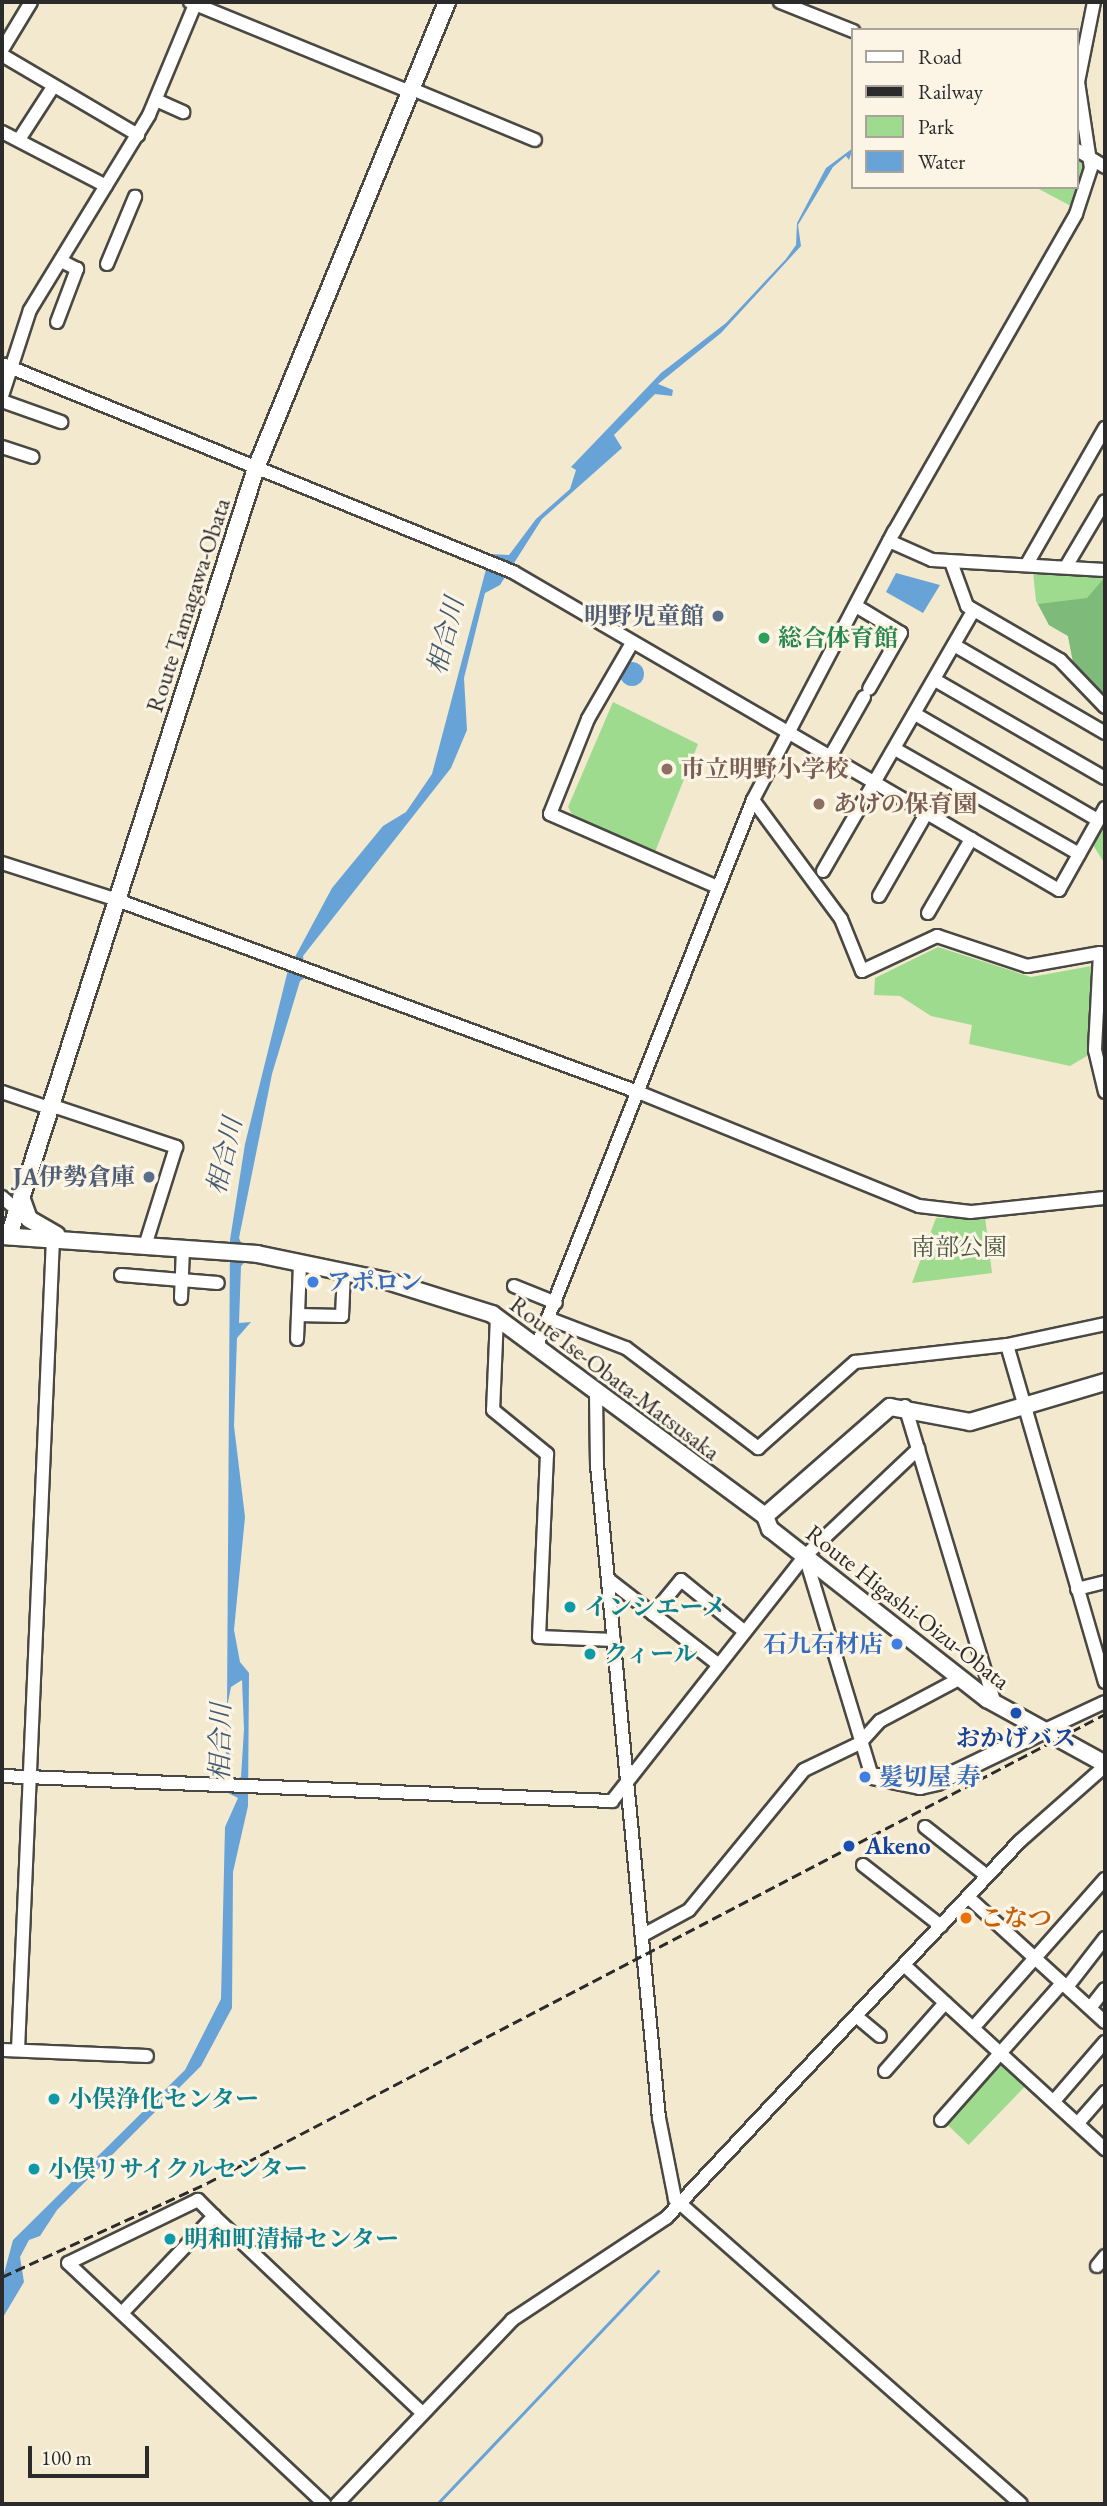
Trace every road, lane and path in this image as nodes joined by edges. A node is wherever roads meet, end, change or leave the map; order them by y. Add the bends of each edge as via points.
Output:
1 (31, 2) edge
2 (194, 2) edge
3 (447, 2) edge
4 (780, 2) edge
5 (1094, 2) edge
6 (852, 31) edge
7 (2, 52) edge
8 (1079, 77) edge
9 (53, 87) junction
10 (1079, 87) edge
11 (411, 91) junction
12 (156, 100) junction
13 (183, 111) dead end
14 (2, 132) edge
15 (138, 135) junction
16 (20, 138) junction
17 (535, 140) dead end
18 (1079, 151) edge
19 (1092, 158) junction
20 (1105, 167) edge
21 (106, 186) junction
22 (135, 197) dead end
23 (61, 261) junction
24 (107, 264) dead end
25 (57, 322) dead end
26 (6, 366) edge
27 (2, 399) edge
28 (61, 422) dead end
29 (1105, 428) edge
30 (2, 447) edge
31 (32, 457) dead end
32 (257, 468) junction
33 (1105, 501) edge
34 (889, 541) junction
35 (951, 562) junction
36 (1027, 564) junction
37 (1068, 565) junction
38 (1105, 570) edge
39 (856, 606) junction
40 (974, 611) junction
41 (632, 643) junction
42 (954, 645) junction
43 (935, 680) junction
44 (1105, 707) edge
45 (915, 714) junction
46 (789, 733) junction
47 (1105, 733) edge
48 (895, 748) junction
49 (830, 757) junction
50 (1105, 778) edge
51 (874, 783) junction
52 (754, 800) junction
53 (1105, 808) edge
54 (926, 814) junction
55 (1098, 820) junction
56 (971, 839) junction
57 (1079, 854) junction
58 (2, 863) edge
59 (823, 871) dead end
60 (717, 887) junction
61 (879, 897) dead end
62 (117, 900) junction
63 (928, 913) dead end
64 (2, 1092) edge
65 (638, 1092) junction
66 (1105, 1092) edge
67 (53, 1108) junction
68 (2, 1197) edge
69 (1105, 1198) edge
70 (19, 1204) junction
71 (6, 1236) edge
72 (61, 1239) junction
73 (145, 1246) junction
74 (183, 1248) junction
75 (299, 1263) junction
76 (344, 1272) junction
77 (121, 1275) dead end
78 (181, 1280) junction
79 (218, 1283) dead end
80 (514, 1286) dead end
81 (181, 1298) dead end
82 (556, 1303) junction
83 (298, 1315) junction
84 (497, 1316) junction
85 (550, 1319) junction
86 (1105, 1324) edge
87 (297, 1339) dead end
88 (1007, 1345) junction
89 (536, 1348) junction
90 (1105, 1382) edge
91 (596, 1394) junction
92 (905, 1406) junction
93 (1023, 1407) junction
94 (918, 1449) junction
95 (765, 1516) junction
96 (805, 1556) junction
97 (608, 1579) junction
98 (1105, 1582) edge
99 (1077, 1589) junction
100 (653, 1614) junction
101 (746, 1632) junction
102 (614, 1640) junction
103 (719, 1665) junction
104 (960, 1679) junction
105 (1105, 1682) edge
106 (1105, 1702) edge
107 (995, 1705) junction
108 (1043, 1731) junction
109 (860, 1743) junction
110 (1105, 1765) edge
111 (2, 1776) edge
112 (872, 1776) joint
113 (28, 1777) junction
114 (628, 1782) junction
115 (925, 1826) dead end
116 (863, 1865) dead end
117 (987, 1876) junction
118 (1105, 1879) edge
119 (968, 1897) junction
120 (941, 1926) junction
121 (643, 1935) junction
122 (1105, 1938) edge
123 (1036, 1959) junction
124 (904, 1965) junction
125 (1064, 1985) junction
126 (1105, 1989) edge
127 (945, 2003) junction
128 (1090, 2008) junction
129 (856, 2016) junction
130 (1105, 2022) edge
131 (973, 2028) junction
132 (880, 2036) dead end
133 (1105, 2042) edge
134 (2, 2050) edge
135 (18, 2050) junction
136 (1000, 2053) junction
137 (147, 2056) dead end
138 (885, 2071) dead end
139 (1105, 2092) edge
140 (1054, 2101) junction
141 (941, 2120) dead end
142 (1077, 2123) junction
143 (1105, 2149) edge
144 (682, 2203) junction
145 (214, 2216) junction
146 (122, 2313) junction
147 (422, 2413) junction
148 (325, 2504) edge
149 (337, 2504) edge
150 (1021, 2504) edge

1 - 7 street
2 - 11 street
2 - 12 street
3 - 11 main road, Route Tamagawa-Obata
4 - 6 street
5 - 8 street
7 - 9 street
9 - 15 street
9 - 16 street
10 - 19 street
11 - 17 street
11 - 32 main road, Route Tamagawa-Obata
12 - 13 street
12 - 15 street
14 - 16 street
15 - 21 street
16 - 21 street
18 - 19 street
19 - 20 street
19 - 34 street via 1076,214
21 - 23 street
22 - 24 street
23 - 25 street via 78,269
23 - 26 street via 30,310
26 - 27 street
26 - 32 street
27 - 28 street
29 - 36 street
30 - 31 street
32 - 41 street via 513,572
32 - 62 main road, Route Tamagawa-Obata
33 - 37 street
34 - 35 street via 925,559
34 - 39 street
35 - 36 street
35 - 40 street
36 - 37 street
37 - 38 street
39 - 46 street
39 - 49 street via 901,633
40 - 42 street
40 - 44 street via 1060,660
41 - 46 street
41 - 60 street via 588,719 550,814
42 - 43 street
42 - 47 street
43 - 45 street
43 - 50 street
45 - 48 street
45 - 55 street
46 - 49 street
46 - 52 street
48 - 51 street
48 - 57 street
49 - 51 street
51 - 54 street
51 - 59 street
52 - 60 street
52 - 66 street via 841,919 862,971 937,936 1027,966 1100,953 1095,1050
53 - 55 street
54 - 56 street
54 - 61 street
55 - 57 street
56 - 57 street via 1059,890
56 - 63 street
58 - 62 street
60 - 65 street
62 - 65 street
62 - 67 main road, Route Tamagawa-Obata
64 - 67 street
65 - 69 street via 929,1208 1002,1210
65 - 82 street
67 - 70 main road, Route Tamagawa-Obata
67 - 73 street via 176,1147
68 - 70 street
70 - 71 main road, Route Tamagawa-Obata
70 - 72 main road via 32,1222
71 - 72 main road, Route Ise-Obata-Matsusaka
72 - 73 main road, Route Ise-Obata-Matsusaka
72 - 113 street
73 - 74 main road, Route Ise-Obata-Matsusaka
74 - 75 main road, Route Ise-Obata-Matsusaka via 257,1254
74 - 78 street
75 - 76 main road, Route Ise-Obata-Matsusaka
75 - 83 street
76 - 83 street via 342,1316
76 - 84 main road, Route Ise-Obata-Matsusaka
77 - 78 street
78 - 79 street
78 - 81 street
80 - 82 street
82 - 85 street
83 - 87 street
84 - 89 main road, Route Ise-Obata-Matsusaka
84 - 102 street via 493,1410 547,1454 539,1637
85 - 88 street via 626,1348 758,1448 855,1362
85 - 89 street
86 - 88 street
88 - 93 street
89 - 91 main road, Route Ise-Obata-Matsusaka
90 - 93 main road
91 - 95 main road, Route Ise-Obata-Matsusaka
91 - 97 street
92 - 93 main road via 956,1423
92 - 94 street
92 - 95 main road via 882,1412
93 - 99 street
94 - 96 street
94 - 107 street
95 - 96 main road, Route Higashi-Oizu-Obata
96 - 101 street
96 - 104 main road, Route Higashi-Oizu-Obata
96 - 109 street
97 - 100 street
97 - 102 street
98 - 99 street
99 - 105 street
100 - 101 street via 681,1580
100 - 103 street
101 - 103 street
102 - 114 street
103 - 114 street
104 - 107 main road, Route Higashi-Oizu-Obata
104 - 109 street via 880,1721
106 - 108 street
107 - 108 main road, Route Higashi-Oizu-Obata
108 - 110 main road, Route Higashi-Oizu-Obata
108 - 112 main road via 937,1782 920,1786
109 - 112 street
109 - 121 street via 796,1777 689,1910
110 - 117 street
111 - 113 street
113 - 114 street via 597,1802 612,1801
113 - 135 street
114 - 121 street
115 - 117 street
116 - 120 street
117 - 119 street
118 - 123 street
119 - 120 street
119 - 123 street
120 - 124 street
121 - 144 street via 659,2118
122 - 125 street
123 - 125 street
123 - 131 street
124 - 127 street
124 - 129 street
125 - 128 street
125 - 136 street
126 - 128 street
127 - 131 street
127 - 138 street
128 - 130 street
129 - 132 street
129 - 144 street
131 - 136 street
133 - 140 street
134 - 135 street
135 - 137 street
136 - 140 street
136 - 141 street
139 - 142 street
140 - 142 street
142 - 143 street
144 - 147 street via 512,2320
144 - 150 street
145 - 146 street
145 - 146 street via 198,2200 68,2263
145 - 147 street
146 - 148 street
147 - 149 street

